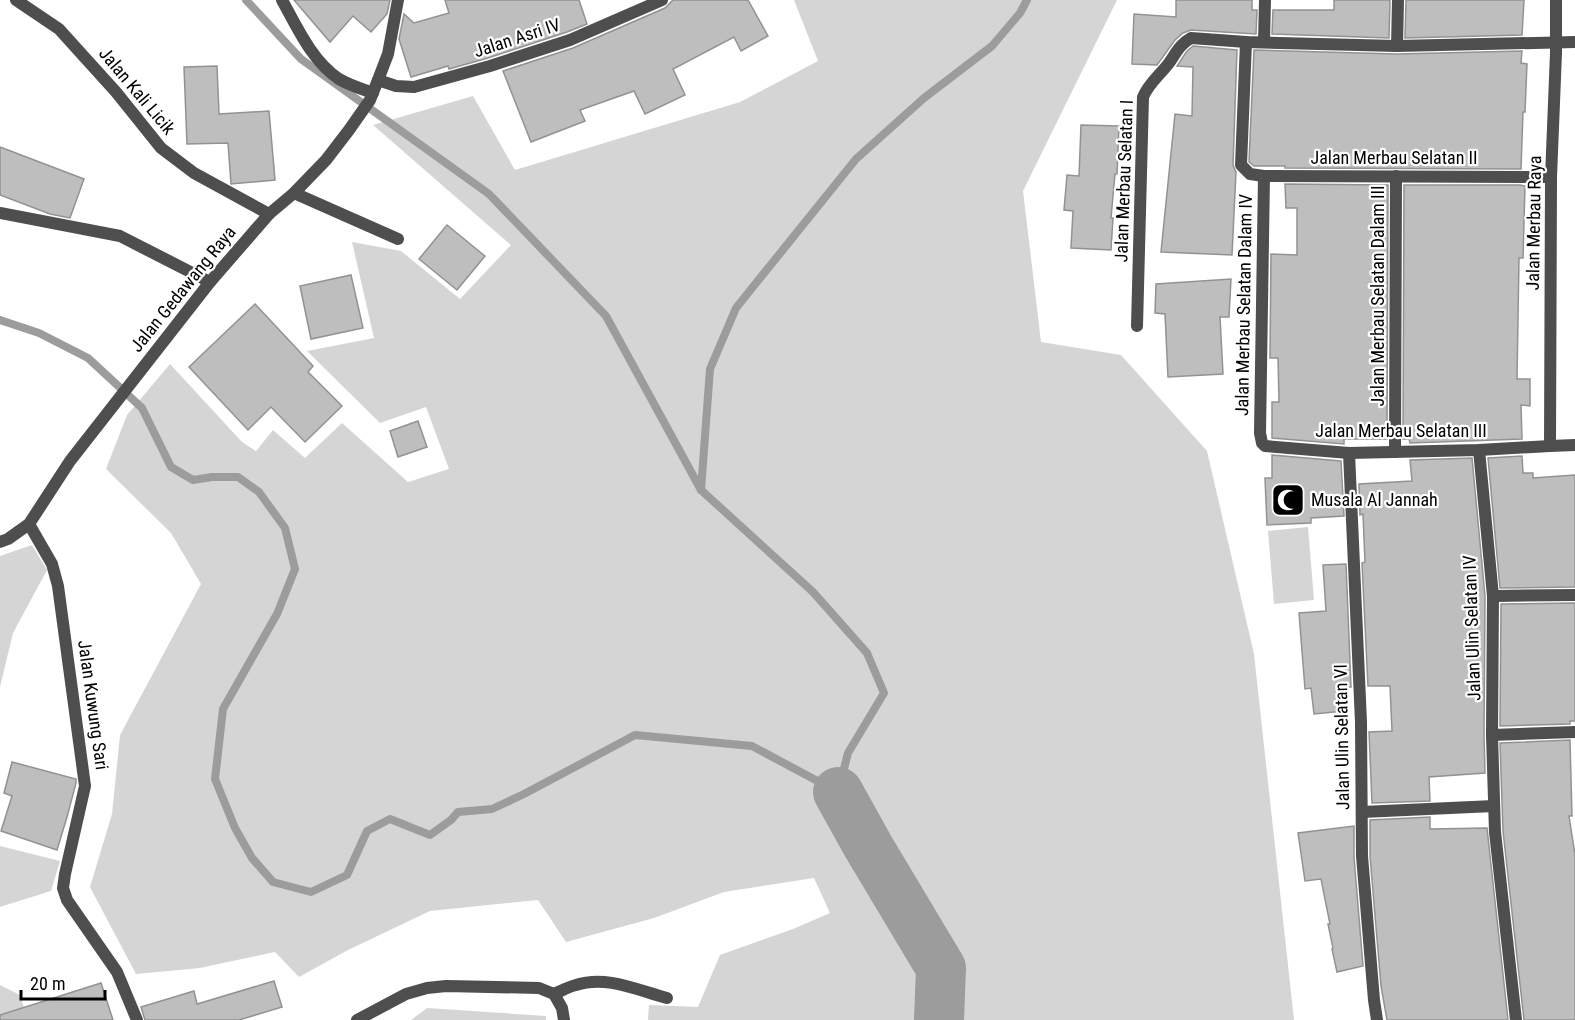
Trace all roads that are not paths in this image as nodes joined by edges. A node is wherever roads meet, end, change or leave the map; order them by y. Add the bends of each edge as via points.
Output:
1 (16, 0) edge
2 (282, 0) edge
3 (398, 0) edge
4 (662, 0) edge
5 (1265, 0) edge
6 (1398, 0) edge
7 (1556, 0) edge
8 (1246, 42) junction
9 (1264, 42) junction
10 (1556, 42) junction
11 (1575, 42) edge
12 (1397, 46) junction
13 (378, 80) junction
14 (371, 97) junction
15 (1264, 176) junction
16 (1396, 176) junction
17 (1551, 177) junction
18 (294, 193) junction
19 (0, 213) edge
20 (269, 214) junction
21 (398, 239) dead end
22 (210, 282) junction
23 (1137, 326) dead end
24 (1260, 433) joint
25 (1575, 445) edge
26 (1550, 446) junction
27 (1479, 450) junction
28 (1395, 452) junction
29 (1349, 453) junction
30 (29, 525) junction
31 (0, 542) edge
32 (1575, 595) edge
33 (1493, 596) junction
34 (1575, 732) edge
35 (1492, 735) junction
36 (1494, 806) junction
37 (1362, 812) junction
38 (554, 994) junction
39 (667, 998) dead end
40 (137, 1020) edge
41 (357, 1020) edge
42 (564, 1020) edge
43 (1377, 1020) edge
44 (1516, 1020) edge

1 - 20 street, Jalan Kali Licik via 58,29 161,148 194,173
2 - 14 street via 324,66
3 - 13 street, Jalan Gedawang Raya via 388,54
4 - 13 street, Jalan Asri IV via 570,40 480,69 414,87
5 - 9 street
6 - 12 street
7 - 10 street, Jalan Merbau Raya
8 - 9 street, Jalan Merbau Selatan I
8 - 15 street, Jalan Merbau Selatan II via 1241,165 1250,174
8 - 23 street, Jalan Merbau Selatan I via 1191,38 1180,45 1143,97
9 - 12 street, Jalan Merbau Selatan I
10 - 11 street, Jalan Merbau Selatan I
10 - 12 street, Jalan Merbau Selatan I
10 - 17 street, Jalan Merbau Raya
13 - 14 street, Jalan Gedawang Raya
14 - 18 street, Jalan Gedawang Raya via 326,160
15 - 16 street, Jalan Merbau Selatan II
15 - 24 street, Jalan Merbau Selatan Dalam IV
16 - 17 street, Jalan Merbau Selatan II
16 - 28 street, Jalan Merbau Selatan Dalam III
17 - 26 street, Jalan Merbau Raya
18 - 20 street, Jalan Gedawang Raya
18 - 21 street
19 - 22 street via 120,236
20 - 22 street, Jalan Gedawang Raya
22 - 30 street, Jalan Gedawang Raya via 70,461
24 - 29 street, Jalan Merbau Selatan III via 1265,446
25 - 26 street, Jalan Merbau Selatan III
26 - 27 street, Jalan Merbau Selatan III
27 - 28 street, Jalan Merbau Selatan III
27 - 33 street, Jalan Ulin Selatan IV
28 - 29 street, Jalan Merbau Selatan III
29 - 37 street, Jalan Ulin Selatan VI
30 - 31 street, Jalan Gedawang Raya
30 - 40 street, Jalan Kuwung Sari via 52,564 58,586 85,786 63,888 67,900 117,972
32 - 33 street
33 - 35 street, Jalan Ulin Selatan IV
34 - 35 street
35 - 36 street, Jalan Ulin Selatan IV
36 - 37 street
36 - 44 street, Jalan Ulin Selatan IV
37 - 43 street, Jalan Ulin Selatan VI via 1362,856
38 - 39 street via 575,985 606,981
38 - 41 street via 539,987 427,987
38 - 42 street

